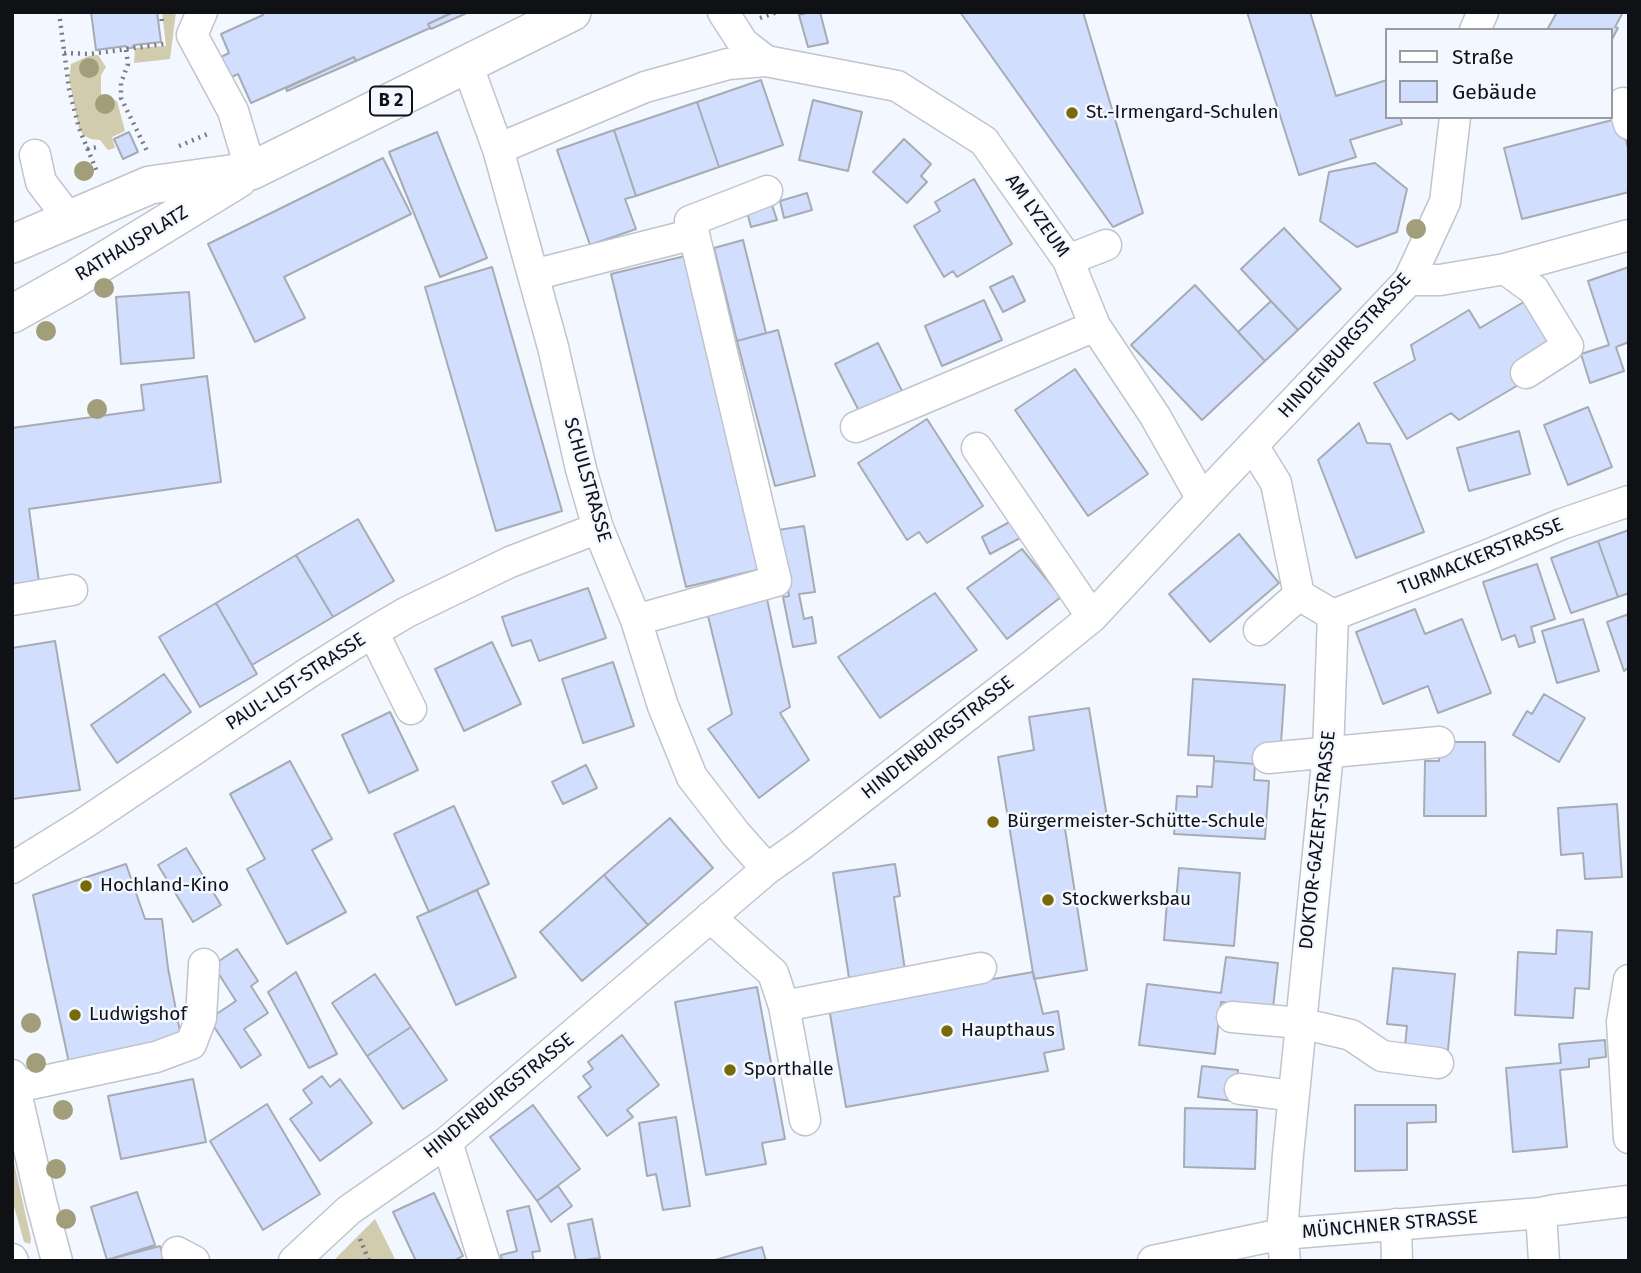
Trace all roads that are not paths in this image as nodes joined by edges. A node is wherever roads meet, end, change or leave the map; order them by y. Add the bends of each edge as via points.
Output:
1 (202, 12) edge
2 (572, 12) edge
3 (723, 12) edge
4 (1483, 12) edge
5 (1476, 28) edge
6 (766, 61) junction
7 (467, 64) junction
8 (1455, 119) edge
9 (498, 149) junction
10 (35, 155) dead end
11 (251, 171) junction
12 (767, 191) dead end
13 (70, 220) junction
14 (694, 234) junction
15 (1629, 235) edge
16 (12, 244) edge
17 (1106, 245) dead end
18 (1068, 260) junction
19 (1505, 269) junction
20 (533, 275) junction
21 (1409, 280) junction
22 (12, 314) edge
23 (1095, 326) junction
24 (1526, 373) dead end
25 (856, 427) dead end
26 (1253, 446) junction
27 (977, 448) dead end
28 (1202, 499) junction
29 (1629, 501) edge
30 (598, 528) junction
31 (72, 590) dead end
32 (1299, 596) junction
33 (12, 600) edge
34 (1333, 615) junction
35 (1093, 617) junction
36 (636, 620) junction
37 (1259, 630) dead end
38 (373, 632) junction
39 (411, 709) dead end
40 (1439, 742) dead end
41 (1328, 753) junction
42 (1268, 758) dead end
43 (12, 868) edge
44 (767, 869) junction
45 (710, 917) junction
46 (204, 964) dead end
47 (981, 968) dead end
48 (1629, 980) edge
49 (784, 1006) junction
50 (1231, 1017) dead end
51 (1300, 1023) junction
52 (1626, 1034) edge
53 (1438, 1063) dead end
54 (13, 1084) edge
55 (1240, 1089) dead end
56 (1293, 1096) junction
57 (805, 1121) dead end
58 (1629, 1138) edge
59 (447, 1142) junction
60 (1629, 1201) edge
61 (1541, 1213) junction
62 (1396, 1224) junction
63 (1283, 1247) edge
64 (57, 1261) edge
65 (294, 1261) edge
66 (484, 1261) edge
67 (1153, 1261) edge
68 (1397, 1261) edge
69 (1544, 1261) edge

1 - 11 street via 192,35 233,111
2 - 7 main road, B 2
3 - 6 street via 743,43
4 - 5 street
6 - 9 street, AM LYZEUM via 728,64 645,87
6 - 18 street, AM LYZEUM via 897,86 984,141
7 - 9 street, SCHULSTRASSE
7 - 11 main road, B 2
8 - 21 street, HINDENBURGSTRASSE via 1445,202
9 - 20 street, SCHULSTRASSE
10 - 13 street via 41,181
11 - 13 main road, B 2 via 149,185
11 - 22 main road, RATHAUSPLATZ / B 2
12 - 14 street via 690,221
13 - 16 main road, B 2
14 - 20 street
14 - 36 street via 776,581
15 - 19 street
17 - 18 street
18 - 23 street, AM LYZEUM
19 - 21 street via 1440,280
19 - 24 street via 1534,290 1568,346
20 - 30 street, SCHULSTRASSE
21 - 26 street, HINDENBURGSTRASSE
23 - 25 street
23 - 28 street, AM LYZEUM via 1155,416
26 - 28 street, HINDENBURGSTRASSE
26 - 32 street via 1276,483
27 - 35 street
28 - 35 street, HINDENBURGSTRASSE
29 - 34 street, TURMACKERSTRASSE
30 - 36 street, SCHULSTRASSE
30 - 38 street, PAUL-LIST-STRASSE via 510,562
31 - 33 street
32 - 34 street
32 - 37 street
34 - 41 street, DOKTOR-GAZERT-STRASSE
35 - 44 street, HINDENBURGSTRASSE
36 - 44 street, SCHULSTRASSE via 692,777
38 - 39 street
38 - 43 street, PAUL-LIST-STRASSE
40 - 41 street
41 - 42 street
41 - 51 street, DOKTOR-GAZERT-STRASSE
44 - 45 street, HINDENBURGSTRASSE
45 - 49 street via 773,973
45 - 59 street, HINDENBURGSTRASSE
46 - 54 street via 201,1018 191,1044 156,1057
47 - 49 street
48 - 52 street via 1622,1022
49 - 57 street
50 - 51 street
51 - 53 street via 1352,1035 1381,1056
51 - 56 street, DOKTOR-GAZERT-STRASSE
52 - 58 street
54 - 64 street
55 - 56 street
56 - 63 street, DOKTOR-GAZERT-STRASSE
59 - 65 street, HINDENBURGSTRASSE via 349,1210
59 - 66 street
60 - 61 street, MÜNCHNER STRASSE
61 - 62 street, MÜNCHNER STRASSE
61 - 69 street
62 - 63 street, MÜNCHNER STRASSE
62 - 68 street
63 - 67 street, MÜNCHNER STRASSE

